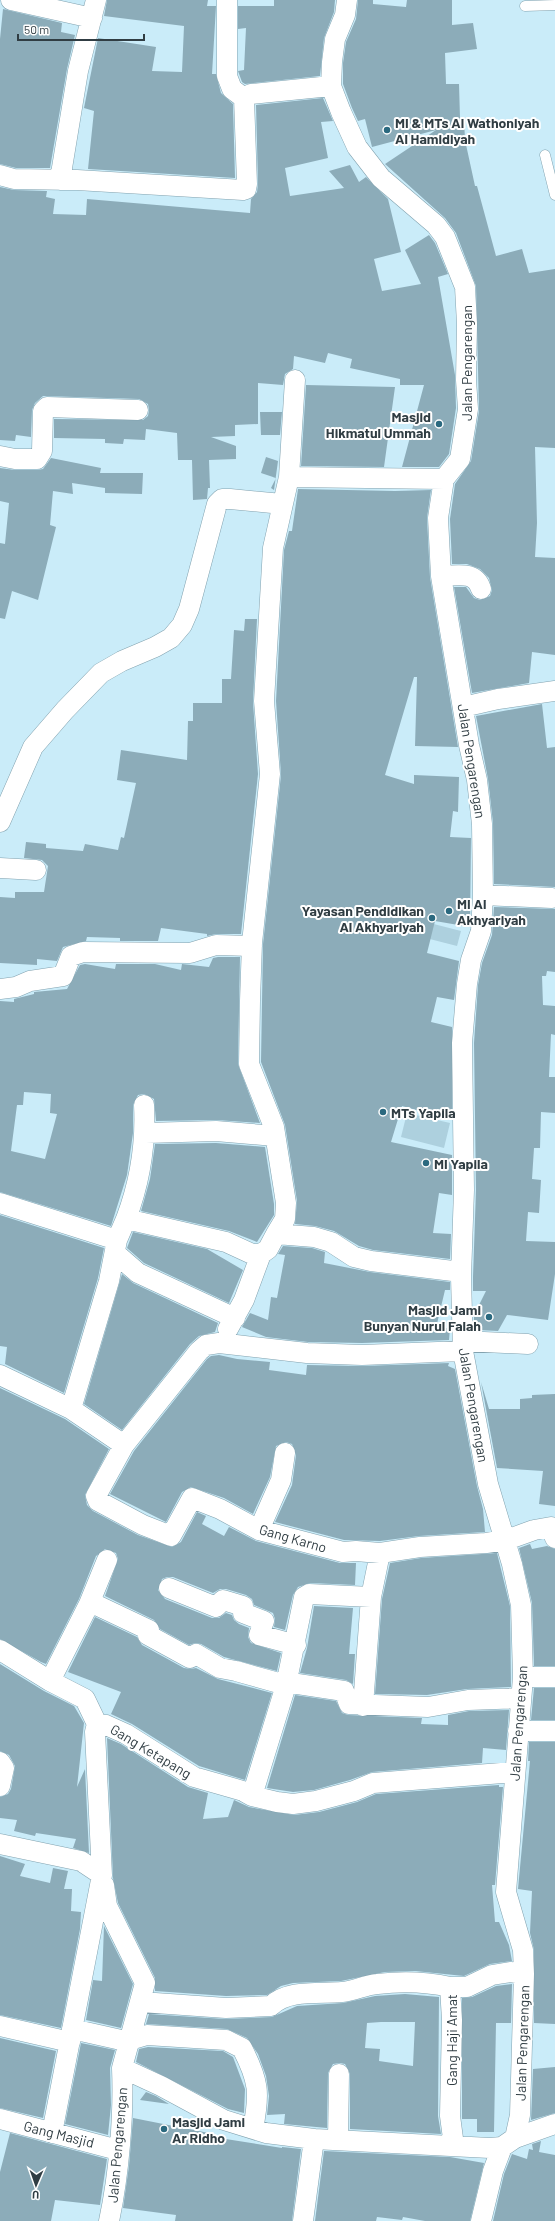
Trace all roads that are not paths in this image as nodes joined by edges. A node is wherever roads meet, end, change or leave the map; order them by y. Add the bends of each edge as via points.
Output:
1 (11, 0) edge
2 (227, 0) edge
3 (347, 0) edge
4 (555, 5) edge
5 (526, 6) dead end
6 (94, 9) edge
7 (331, 86) junction
8 (244, 98) junction
9 (544, 155) dead end
10 (0, 175) edge
11 (60, 180) junction
12 (555, 195) edge
13 (296, 380) dead end
14 (138, 410) dead end
15 (0, 456) edge
16 (289, 477) junction
17 (444, 479) junction
18 (282, 504) junction
19 (441, 576) junction
20 (481, 589) dead end
21 (555, 691) edge
22 (462, 707) junction
23 (0, 822) edge
24 (0, 868) edge
25 (36, 870) dead end
26 (483, 895) junction
27 (552, 898) dead end
28 (252, 946) junction
29 (0, 989) edge
30 (144, 1105) dead end
31 (146, 1133) junction
32 (275, 1136) junction
33 (0, 1203) edge
34 (126, 1219) junction
35 (276, 1234) junction
36 (116, 1246) junction
37 (261, 1254) junction
38 (461, 1272) junction
39 (235, 1318) junction
40 (220, 1344) junction
41 (528, 1344) dead end
42 (463, 1346) junction
43 (0, 1375) edge
44 (71, 1409) junction
45 (124, 1446) junction
46 (285, 1453) dead end
47 (259, 1530) junction
48 (555, 1538) edge
49 (506, 1540) junction
50 (380, 1553) junction
51 (106, 1560) dead end
52 (169, 1588) dead end
53 (372, 1597) junction
54 (90, 1602) junction
55 (296, 1645) junction
56 (0, 1650) edge
57 (523, 1677) junction
58 (555, 1677) edge
59 (50, 1681) junction
60 (286, 1685) junction
61 (521, 1698) junction
62 (363, 1706) junction
63 (97, 1724) junction
64 (518, 1731) junction
65 (555, 1731) edge
66 (0, 1762) edge
67 (515, 1772) junction
68 (0, 1786) edge
69 (252, 1796) junction
70 (0, 1844) edge
71 (102, 1875) junction
72 (524, 1974) junction
73 (450, 1987) junction
74 (141, 2002) junction
75 (0, 2026) edge
76 (71, 2036) junction
77 (130, 2041) junction
78 (122, 2068) junction
79 (339, 2074) dead end
80 (0, 2119) edge
81 (555, 2124) edge
82 (253, 2129) junction
83 (52, 2133) junction
84 (314, 2139) junction
85 (338, 2140) junction
86 (509, 2142) junction
87 (454, 2146) junction
88 (118, 2150) junction
89 (109, 2221) edge
90 (303, 2221) edge
91 (481, 2221) edge

1 - 6 street
2 - 8 street via 227,76 232,89
3 - 7 street, Jalan Pengarengan via 345,15 335,40
4 - 5 lane
6 - 11 street via 78,71
7 - 8 street via 251,94
7 - 17 street, Jalan Pengarengan via 358,147 381,178 436,226 445,238 465,288 468,409 460,459
8 - 11 street via 246,189
9 - 12 lane
10 - 11 street via 14,179
13 - 16 street
14 - 15 street via 47,407 43,411 42,451 37,459
16 - 17 street
16 - 18 street
17 - 19 street, Jalan Pengarengan via 438,518
18 - 23 street via 222,499 217,504 189,609 182,625 171,638 155,648 122,661 101,674 64,710 33,747
18 - 28 street via 273,548 264,701 270,774
19 - 20 street via 473,576 478,580
19 - 22 street, Jalan Pengarengan
21 - 22 street
22 - 26 street, Jalan Pengarengan via 477,780 482,824
24 - 25 street
26 - 27 street
26 - 38 street, Jalan Pengarengan via 481,930 471,960 464,1012
28 - 29 street via 216,945 190,953 83,952 71,956 65,973 60,977 30,980 16,987
28 - 32 street via 249,1064 265,1100
30 - 31 street
31 - 32 street via 216,1131
31 - 34 street via 140,1168
32 - 35 street via 286,1203 285,1219
33 - 36 street
34 - 36 street
34 - 37 street via 226,1242 252,1254
35 - 37 street via 268,1249
35 - 38 street via 314,1237 331,1242 354,1257 371,1261
36 - 39 street via 138,1273
36 - 44 street via 107,1288
37 - 39 street
38 - 42 street, Jalan Pengarengan
39 - 40 street
40 - 42 street via 307,1353 362,1355
40 - 45 street via 206,1345 199,1351
41 - 42 street
42 - 49 street, Jalan Pengarengan via 488,1484
43 - 44 street
44 - 45 street
45 - 47 street, Gang Karno via 96,1496 116,1512 172,1536 192,1498 220,1509
46 - 47 street via 281,1480
47 - 50 street, Gang Karno via 343,1552 356,1550
48 - 49 street, Gang Karno via 551,1528 534,1530
49 - 50 street, Gang Karno
49 - 57 street, Jalan Pengarengan via 521,1605
50 - 53 street
51 - 54 street
52 - 55 street via 216,1607 222,1600 243,1606 243,1613 264,1621 259,1635
53 - 55 street via 306,1595
53 - 62 street
54 - 59 street
54 - 60 street via 149,1630 148,1636 190,1658 196,1654 220,1668
55 - 60 street
56 - 59 street, Gang Ketapang
57 - 58 street
57 - 61 street, Jalan Pengarengan
59 - 63 street, Gang Ketapang via 85,1699
60 - 62 street via 291,1682 344,1690 348,1704
60 - 69 street
61 - 62 street via 468,1700 428,1707
61 - 64 street, Jalan Pengarengan
63 - 69 street, Gang Ketapang via 126,1734 194,1778 243,1791
63 - 71 street via 95,1732
64 - 65 street
64 - 67 street, Jalan Pengarengan
66 - 68 street via 4,1768
67 - 69 street, Gang Ketapang via 373,1783 338,1796 293,1804
67 - 72 street, Jalan Pengarengan via 506,1892 512,1918 520,1933
70 - 71 street via 82,1861
71 - 74 street, Jalan Pengarengan via 107,1906 145,1983
71 - 76 street
72 - 73 street, Gang Haji Amat via 510,1972 492,1975 468,1987
72 - 86 street, Jalan Pengarengan via 520,2115
73 - 74 street via 437,1984 376,1984 354,1991 304,1994 278,1999 271,2006
73 - 87 street, Gang Haji Amat via 450,2116
74 - 77 street, Jalan Pengarengan
75 - 76 street
76 - 77 street
76 - 83 street
77 - 78 street, Jalan Pengarengan
77 - 82 street via 146,2036 226,2040 242,2048 258,2087
78 - 82 street, Jalan Pengarengan via 162,2086 224,2120
78 - 88 street, Jalan Pengarengan via 123,2100
79 - 85 street
80 - 83 street, Gang Masjid
81 - 86 street
82 - 84 street, Jalan Pengarengan
83 - 88 street, Gang Masjid
84 - 85 street, Jalan Pengarengan
84 - 90 street
85 - 87 street, Jalan Pengarengan
86 - 87 street, Jalan Pengarengan
86 - 91 street via 493,2171
88 - 89 street, Jalan Pengarengan

